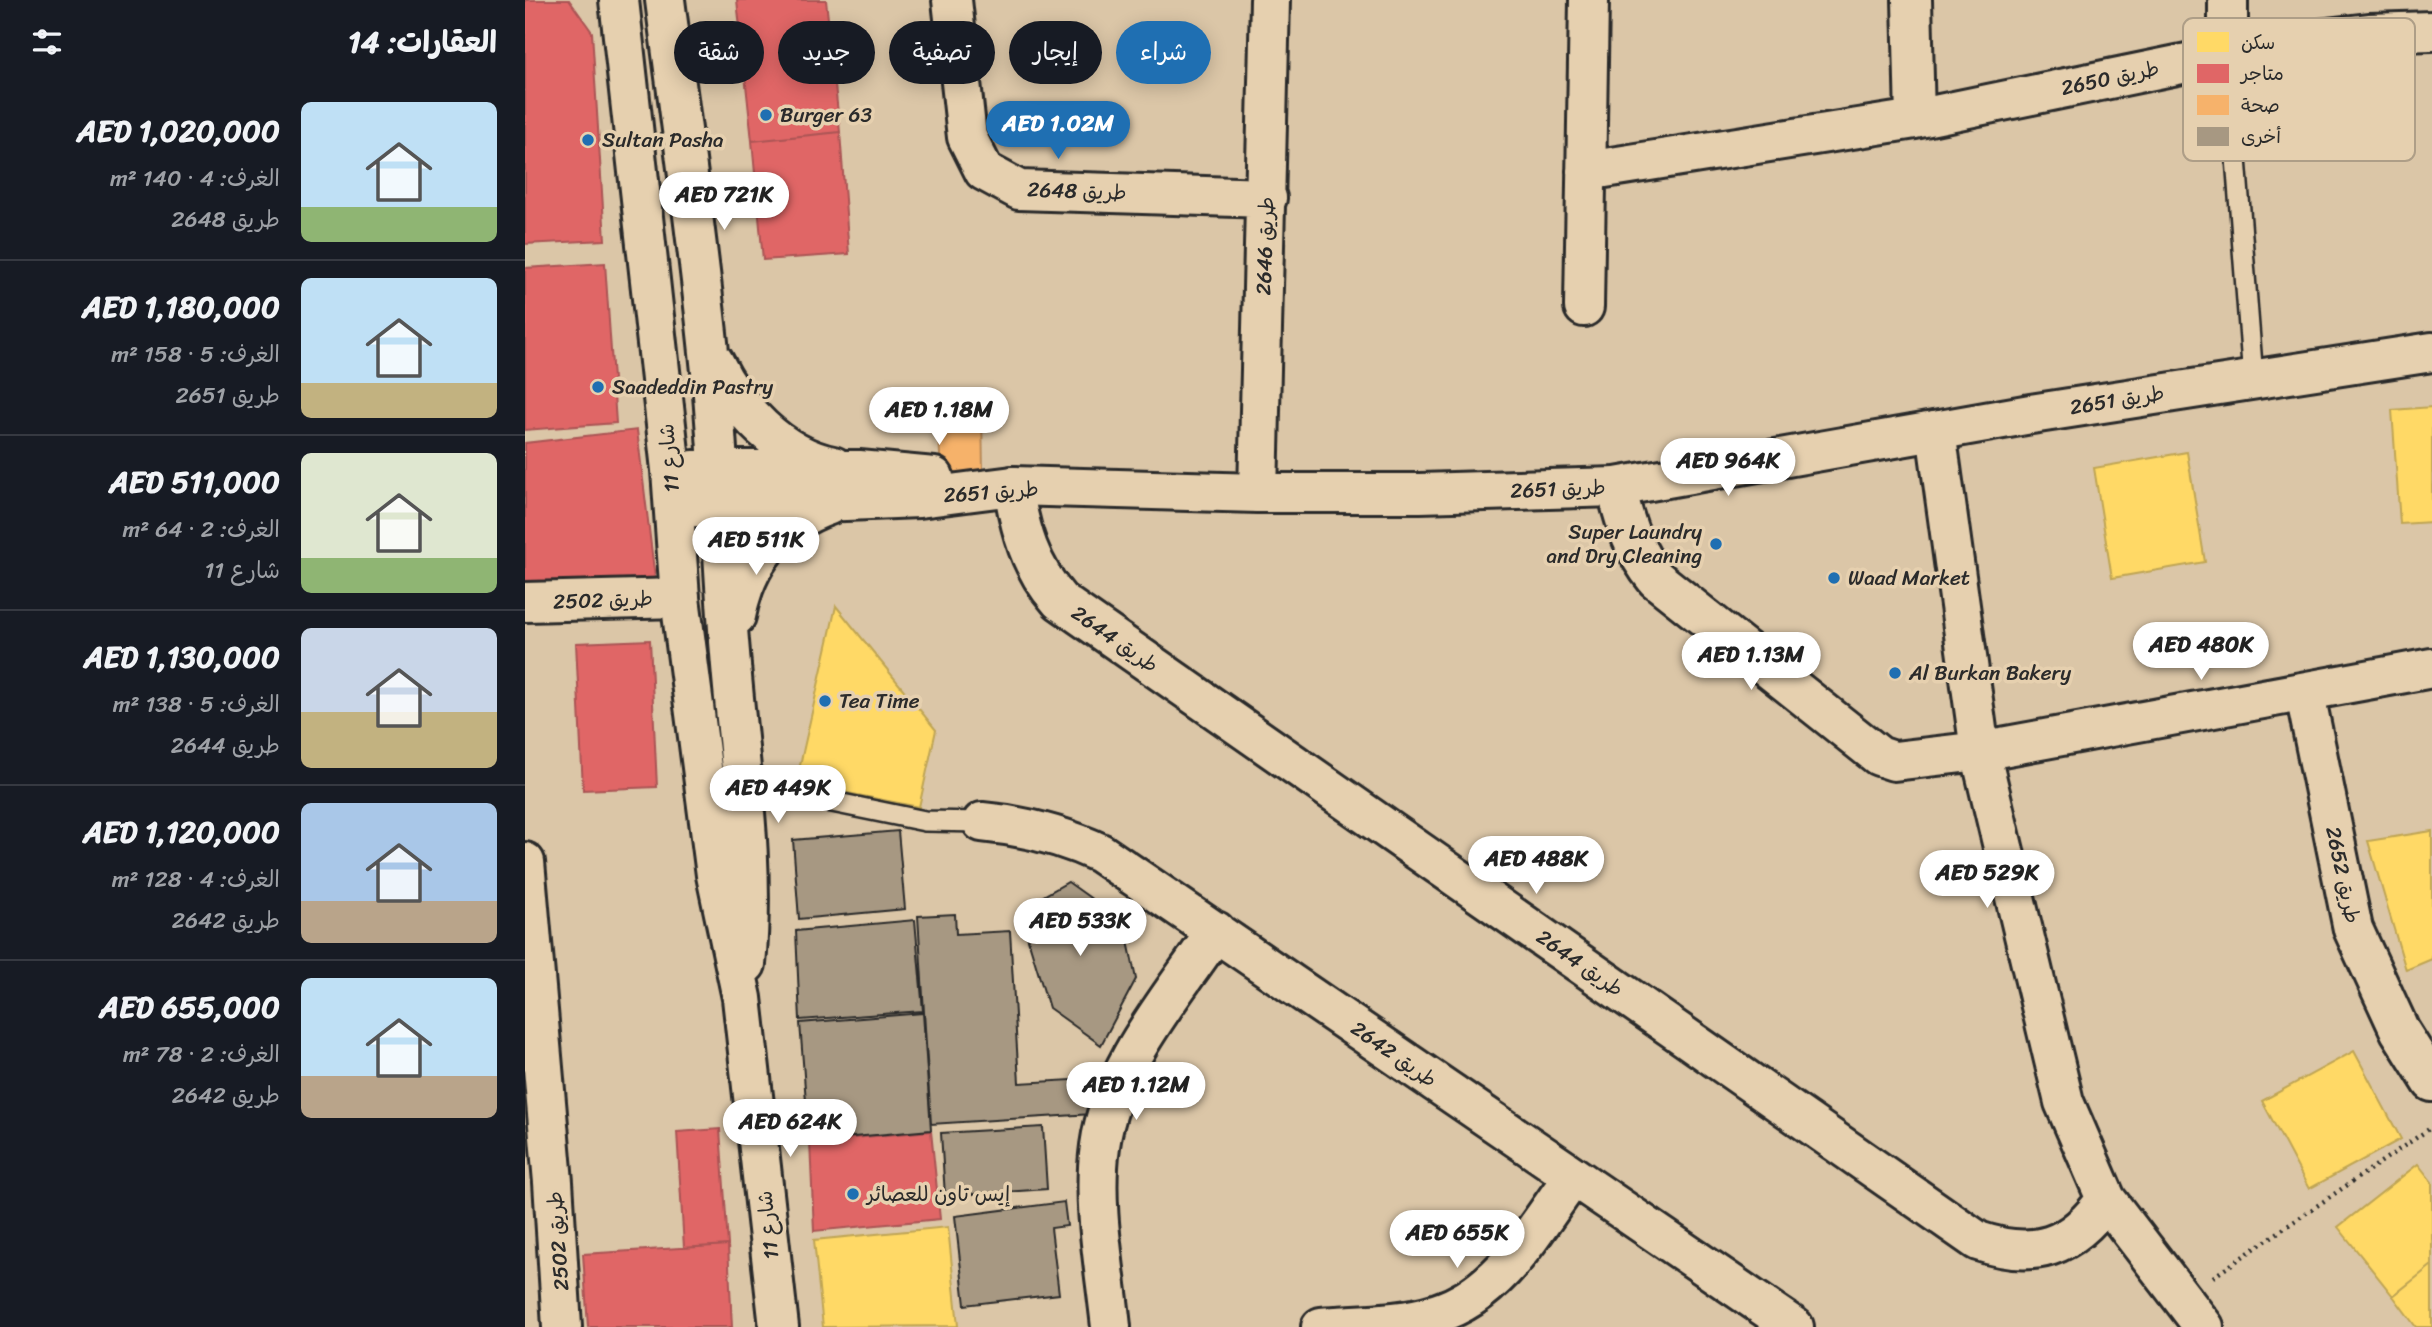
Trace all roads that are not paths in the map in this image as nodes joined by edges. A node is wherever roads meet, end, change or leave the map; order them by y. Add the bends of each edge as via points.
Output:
1 (619, 0) edge
2 (665, 0) edge
3 (952, 0) edge
4 (1270, 0) edge
5 (1589, 0) edge
6 (1912, 0) edge
7 (2228, 0) edge
8 (2228, 18) edge
9 (2183, 63) edge
10 (1915, 119) junction
11 (2236, 161) edge
12 (1586, 171) junction
13 (1267, 198) junction
14 (1584, 307) dead end
15 (2432, 352) edge
16 (709, 353) junction
17 (2253, 379) junction
18 (1936, 431) junction
19 (671, 470) junction
20 (852, 485) junction
21 (1013, 486) junction
22 (1616, 487) junction
23 (721, 488) junction
24 (1258, 493) junction
25 (674, 508) junction
26 (680, 598) junction
27 (525, 602) edge
28 (729, 652) junction
29 (2432, 668) edge
30 (2305, 694) junction
31 (1980, 751) junction
32 (744, 784) junction
33 (982, 822) joint
34 (525, 862) edge
35 (1216, 931) junction
36 (742, 998) junction
37 (2432, 1082) edge
38 (536, 1133) edge
39 (1572, 1178) junction
40 (2106, 1199) junction
41 (2193, 1312) edge
42 (562, 1327) edge
43 (779, 1327) edge
44 (1111, 1327) edge
45 (1321, 1327) edge
46 (1794, 1327) edge

1 - 19 street, شارع 11
2 - 16 street, شارع 11
3 - 13 street, طريق 2648 via 967,137 984,171 1019,190
4 - 13 street, طريق 2646
5 - 12 street
6 - 10 street
7 - 8 street
9 - 10 street, طريق 2650
10 - 12 street, طريق 2650
11 - 17 lane
12 - 14 street
13 - 24 street, طريق 2646
15 - 17 street, طريق 2651
16 - 20 street via 724,383 768,433 827,464
16 - 23 street, شارع 11
17 - 18 street, طريق 2651
18 - 22 street, طريق 2651
18 - 31 street
19 - 23 street
19 - 25 street, شارع 11
20 - 21 street, طريق 2651 via 919,498
20 - 23 street, طريق 2651
20 - 28 street via 772,537 748,570
21 - 24 street, طريق 2651
21 - 40 street, طريق 2644 via 1027,549 1041,579 1060,601 1978,1241 2026,1251 2050,1246 2092,1219
22 - 24 street, طريق 2651
22 - 31 street via 1626,530 1639,558 1656,579 1879,756 1894,761
23 - 25 street, طريق 2651
23 - 28 street, شارع 11
25 - 26 street, شارع 11
26 - 27 street, طريق 2502
26 - 36 street, شارع 11 via 716,875
28 - 32 street, شارع 11
29 - 30 street
30 - 31 street
30 - 37 street, طريق 2652 via 2353,929 2400,1031
31 - 40 street via 2064,1102
32 - 33 lane via 925,821
32 - 36 street, شارع 11 via 751,913
33 - 35 street, طريق 2642 via 1061,835 1100,853
34 - 38 street, طريق 2502
35 - 39 street, طريق 2642
35 - 44 street via 1132,1058 1106,1118 1099,1154 1098,1201
36 - 43 street, شارع 11
38 - 42 street, طريق 2502 via 561,1282
39 - 45 street via 1504,1269 1463,1303 1412,1319
39 - 46 street, طريق 2642
40 - 41 street

